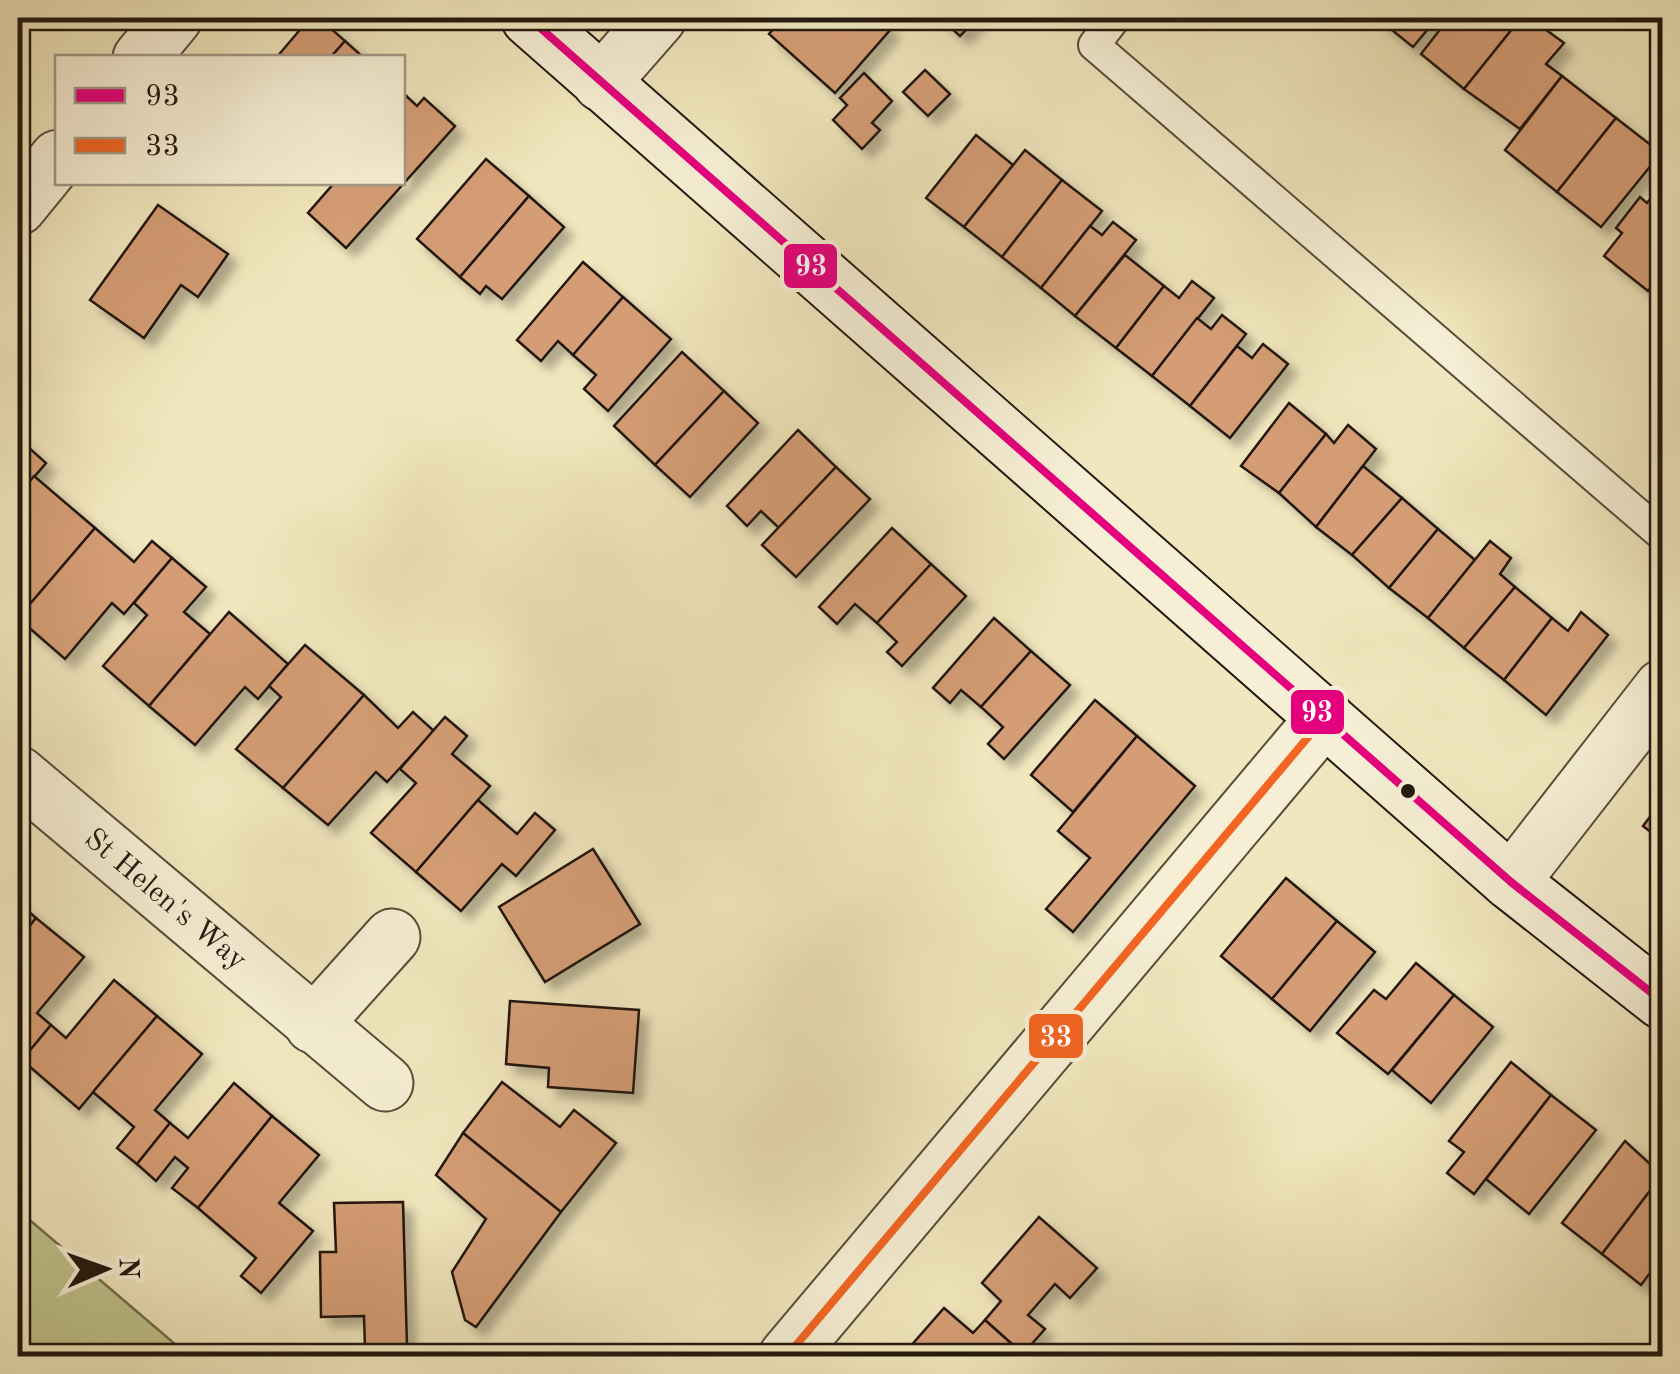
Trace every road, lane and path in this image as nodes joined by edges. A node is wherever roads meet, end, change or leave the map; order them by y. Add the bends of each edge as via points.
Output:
1 (174, 18) edge
2 (529, 18) edge
3 (658, 18) edge
4 (1115, 18) edge
5 (143, 55) edge
6 (601, 83) junction
7 (55, 162) edge
8 (18, 207) edge
9 (1662, 534) edge
10 (1662, 688) edge
11 (1326, 717) junction
12 (18, 774) edge
13 (1511, 882) junction
14 (392, 937) dead end
15 (1662, 1001) edge
16 (313, 1025) junction
17 (386, 1083) dead end
18 (787, 1356) edge

1 - 5 street
2 - 6 street
3 - 6 street
4 - 9 lane via 1094,45
6 - 11 street
7 - 8 street
10 - 13 street
11 - 13 street
11 - 18 street
12 - 16 street, St Helen's Way
13 - 15 street
14 - 16 street
16 - 17 street, St Helen's Way

